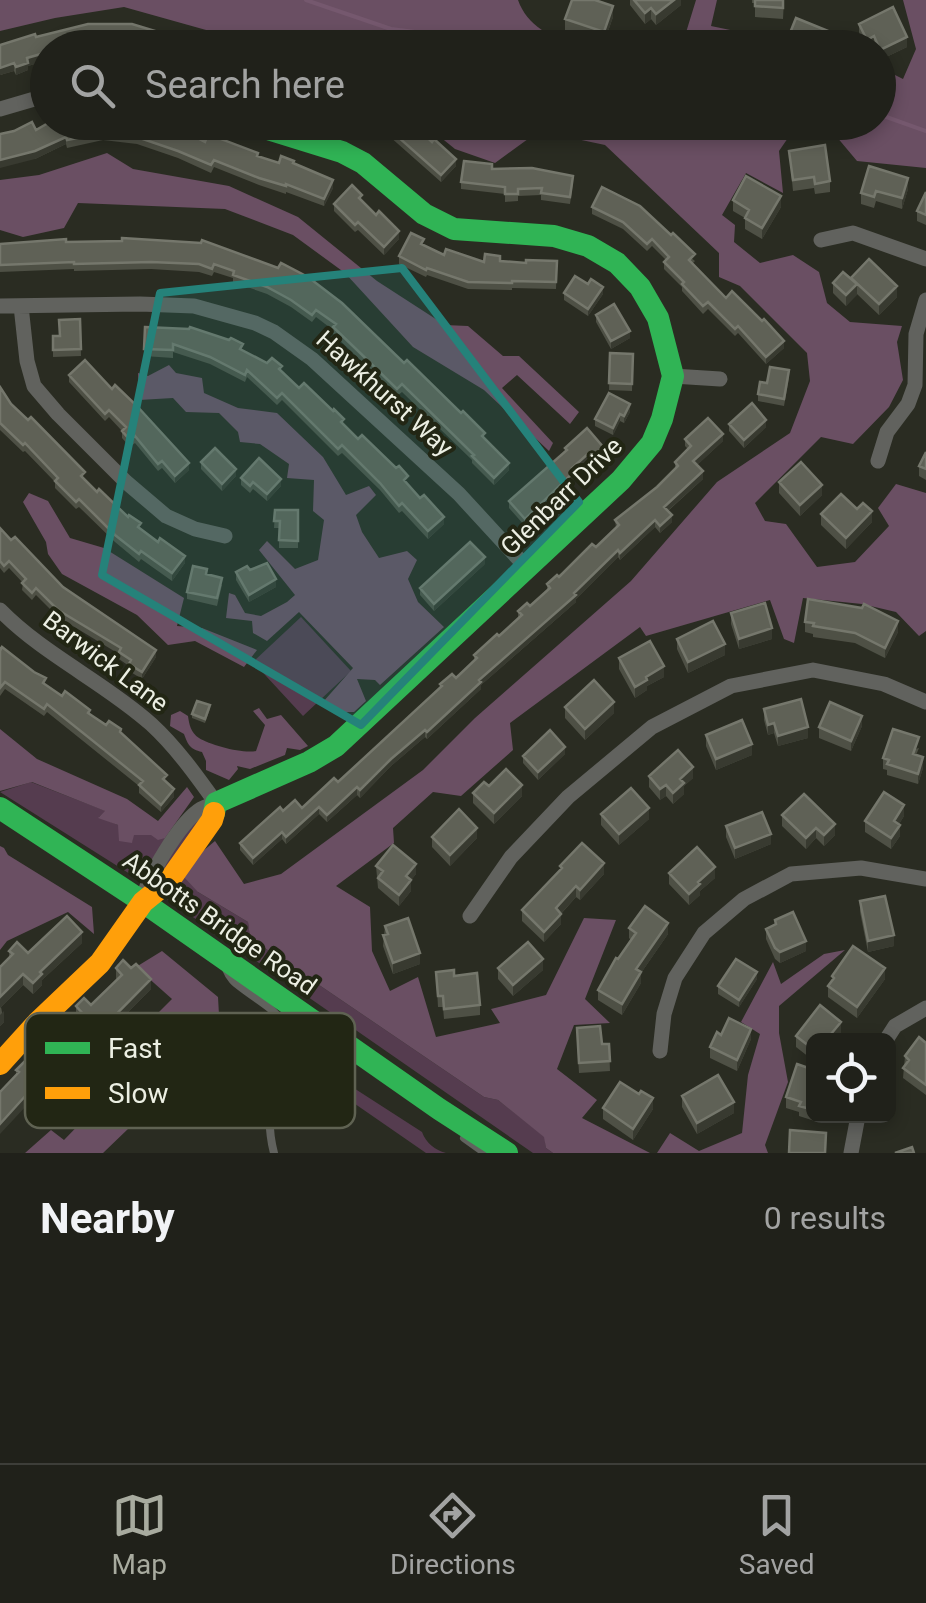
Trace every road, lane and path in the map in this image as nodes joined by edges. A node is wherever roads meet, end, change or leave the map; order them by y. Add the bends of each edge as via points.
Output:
1 (30, 100) edge
2 (0, 109) edge
3 (303, 140) edge
4 (820, 240) dead end
5 (926, 259) edge
6 (926, 300) edge
7 (0, 306) edge
8 (21, 306) junction
9 (672, 376) junction
10 (720, 379) dead end
11 (878, 461) dead end
12 (225, 536) dead end
13 (527, 568) junction
14 (0, 610) edge
15 (926, 702) edge
16 (216, 803) junction
17 (0, 808) edge
18 (926, 879) edge
19 (143, 902) junction
20 (470, 916) dead end
21 (220, 956) junction
22 (926, 1008) edge
23 (48, 1013) edge
24 (275, 1013) edge
25 (302, 1013) edge
26 (890, 1033) edge
27 (25, 1036) edge
28 (355, 1050) edge
29 (660, 1050) dead end
30 (355, 1053) edge
31 (362, 1055) junction
32 (0, 1064) edge
33 (406, 1086) junction
34 (440, 1122) dead end
35 (857, 1123) edge
36 (271, 1128) edge
37 (455, 1132) dead end
38 (274, 1153) edge
39 (486, 1153) edge
40 (507, 1153) edge
41 (851, 1153) edge

1 - 2 street
3 - 9 street, Glenbarr Drive via 363,163 424,214 454,228 554,236 617,263 658,318
4 - 5 street via 854,233
6 - 11 street via 916,334 915,385
7 - 8 street, Hawkhurst Way
8 - 12 street via 34,386 58,414 166,516
8 - 13 street, Hawkhurst Way via 194,306 274,332 459,494
9 - 10 street
9 - 13 street, Glenbarr Drive via 652,443
13 - 16 street, Glenbarr Drive via 336,746
14 - 16 street, Barwick Lane via 148,721
15 - 20 street via 884,684 813,670 731,686 652,728 568,796
16 - 19 street via 212,820 170,880
17 - 19 street, Abbotts Bridge Road
18 - 29 street via 861,868 791,874 744,899 704,934 675,978
19 - 21 street, Abbotts Bridge Road
19 - 23 street via 100,963
21 - 24 lane via 230,979
21 - 25 street, Abbotts Bridge Road
22 - 26 street
27 - 32 street
28 - 31 street, Abbotts Bridge Road
30 - 31 lane
31 - 33 street, Abbotts Bridge Road
33 - 34 lane
33 - 40 street, Abbotts Bridge Road
35 - 41 street
36 - 38 lane
37 - 39 lane

